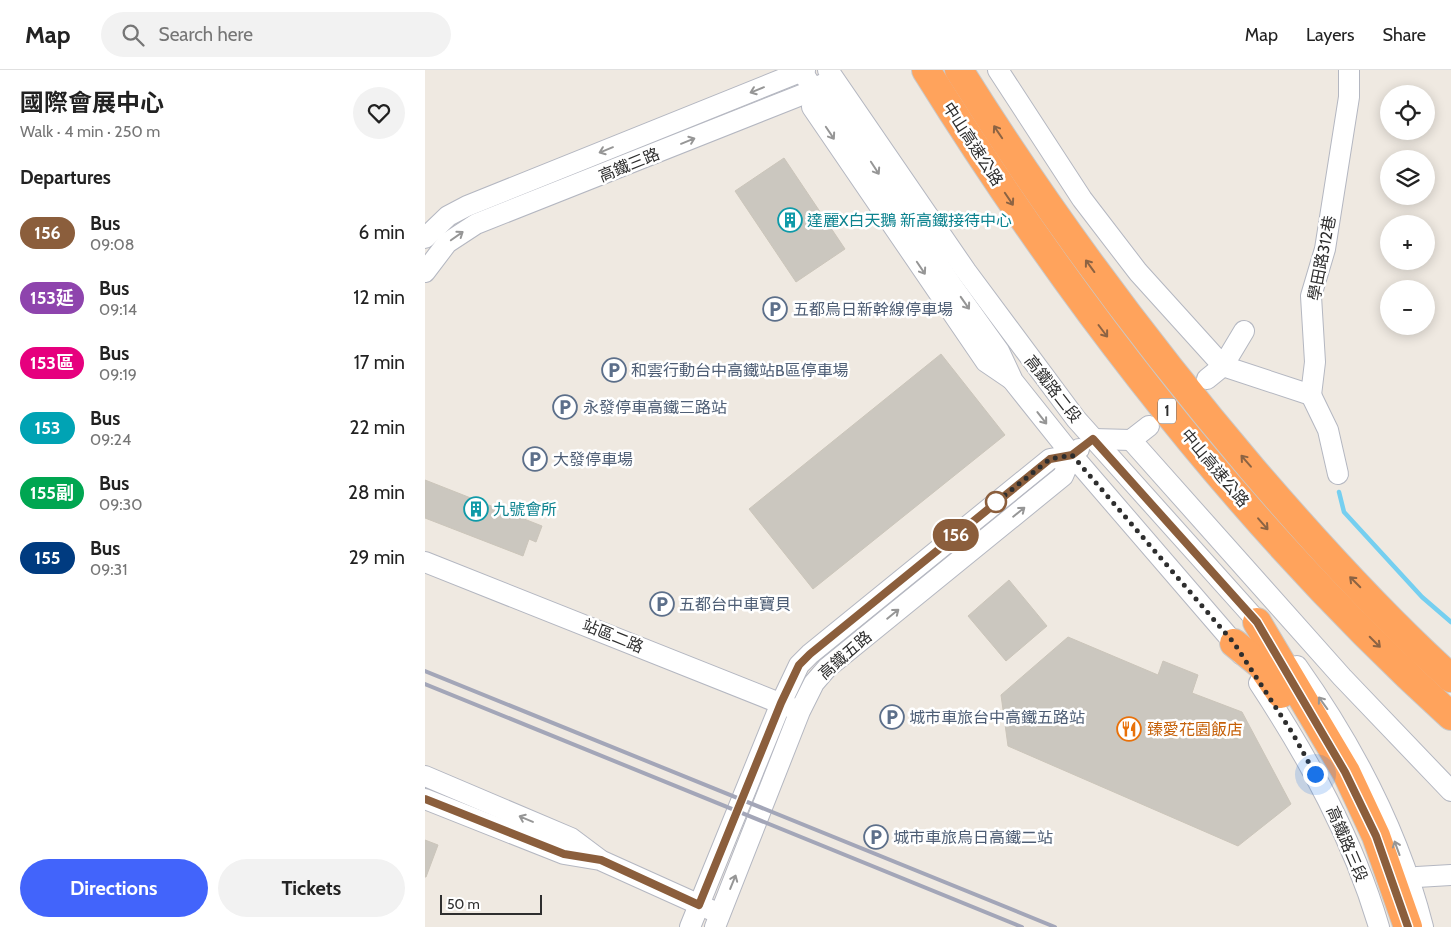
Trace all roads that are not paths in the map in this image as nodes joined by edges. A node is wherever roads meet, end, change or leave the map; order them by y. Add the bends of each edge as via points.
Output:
1 (926, 70) edge
2 (959, 70) edge
3 (998, 70) edge
4 (1349, 70) edge
5 (803, 71) edge
6 (837, 72) edge
7 (813, 90) junction
8 (425, 238) edge
9 (425, 272) edge
10 (1244, 331) dead end
11 (1223, 366) junction
12 (1207, 379) dead end
13 (1311, 394) junction
14 (1149, 426) dead end
15 (1093, 439) junction
16 (1131, 440) junction
17 (1072, 455) junction
18 (1338, 474) dead end
19 (425, 562) edge
20 (1257, 622) junction
21 (1234, 643) junction
22 (1451, 678) edge
23 (781, 703) junction
24 (800, 711) junction
25 (1451, 716) edge
26 (425, 776) edge
27 (1451, 791) edge
28 (425, 799) edge
29 (1370, 840) junction
30 (601, 860) junction
31 (1451, 875) edge
32 (1417, 877) dead end
33 (699, 905) junction
34 (718, 921) edge
35 (690, 927) edge
36 (1379, 927) edge
37 (1392, 927) edge
38 (1408, 927) edge
39 (1423, 927) edge

1 -> 25 highway, 中山高速公路 / 1 via 1067,284 1167,412 1306,572
22 -> 2 highway, 中山高速公路 / 1 via 1295,519 1160,358 1085,259
3 - 11 street via 1082,200 1176,317
4 - 13 street, 學田路312巷 via 1349,97 1325,249 1311,296 1315,362
5 - 7 street, 高鐵路二段
5 -> 8 street, 高鐵三路 via 467,206 448,216
6 - 7 street, 高鐵三路
6 - 15 street, 高鐵路二段 via 965,271
9 -> 7 street, 高鐵三路 via 447,243 476,224
7 -> 17 street, 高鐵路二段 via 812,107 986,362 1013,381
10 - 11 street
11 - 12 street
11 - 13 street
13 - 18 street via 1328,430
14 - 16 street
15 - 16 street
15 - 17 street, 高鐵五路
15 - 20 street
16 - 27 street via 1343,677
17 - 21 street, 高鐵路三段
17 - 23 street, 高鐵五路 via 1050,459 810,654 799,665
24 -> 17 street, 高鐵五路 via 813,683 827,668 1063,476
19 - 23 street, 站區二路
20 - 29 highway via 1345,772
39 -> 20 street via 1391,831 1360,765 1324,704 1287,653
21 - 29 highway via 1261,666 1305,729
21 - 36 street, 高鐵路三段 via 1293,734 1323,788
23 - 24 street, 站區二路
23 - 33 street, 高鐵五路
34 -> 24 street, 高鐵五路
30 -> 26 street via 571,838
28 - 30 street via 564,854
29 - 37 highway
29 - 38 highway
30 - 33 street
31 - 32 street
33 - 34 street
33 - 35 street, 高鐵五路

